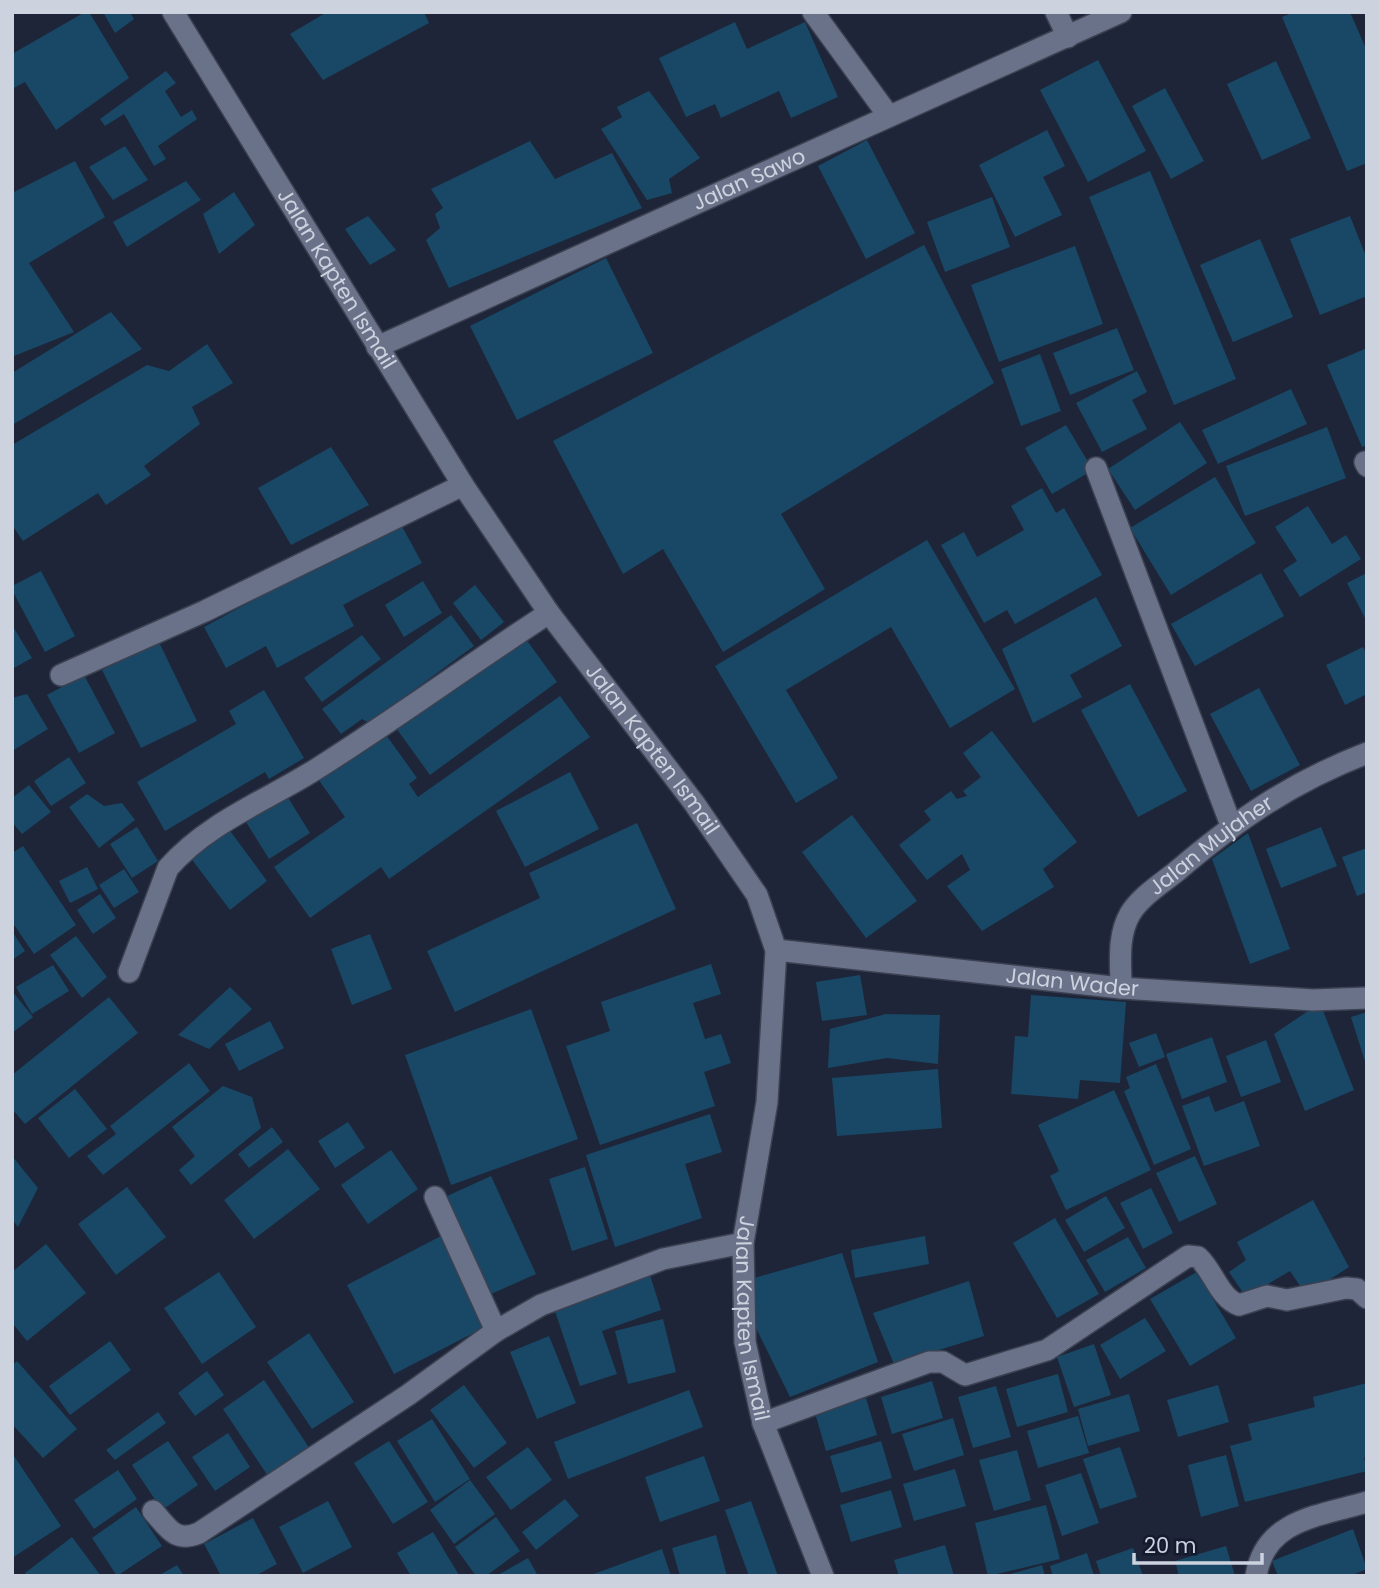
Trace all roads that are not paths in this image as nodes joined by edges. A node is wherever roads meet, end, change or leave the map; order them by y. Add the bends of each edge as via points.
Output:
1 (173, 12) edge
2 (813, 12) edge
3 (1056, 12) edge
4 (1121, 12) edge
5 (1068, 37) junction
6 (888, 115) junction
7 (377, 347) junction
8 (1096, 468) dead end
9 (463, 485) junction
10 (549, 613) junction
11 (61, 675) dead end
12 (1367, 753) edge
13 (1231, 825) junction
14 (776, 950) junction
15 (129, 972) dead end
16 (1121, 988) junction
17 (1367, 998) edge
18 (435, 1197) dead end
19 (743, 1243) junction
20 (1367, 1297) edge
21 (496, 1332) junction
22 (763, 1423) junction
23 (1367, 1502) edge
24 (153, 1511) dead end
25 (823, 1576) edge
26 (1256, 1576) edge

1 - 7 street, Jalan Kapten Ismail
2 - 6 street
3 - 5 street
4 - 5 street, Jalan Sawo
5 - 6 street, Jalan Sawo
6 - 7 street, Jalan Sawo
7 - 9 street, Jalan Kapten Ismail
8 - 13 street
9 - 10 street, Jalan Kapten Ismail
9 - 11 street via 205,611
10 - 14 street, Jalan Kapten Ismail via 694,803 757,895
10 - 15 street via 180,855 169,868
12 - 13 street, Jalan Mujaher via 1302,780
13 - 16 street, Jalan Mujaher via 1130,914 1120,936
14 - 16 street, Jalan Wader
14 - 19 street, Jalan Kapten Ismail via 767,1102
16 - 17 street, Jalan Wader via 1313,1000
18 - 21 street
19 - 21 street via 663,1259 541,1305
19 - 22 street, Jalan Kapten Ismail via 745,1342
20 - 22 street via 1352,1287 1287,1300 1267,1296 1239,1305 1227,1298 1204,1262 1188,1256 1037,1355 965,1375 943,1362 929,1362
21 - 24 street via 199,1533 175,1536
22 - 25 street, Jalan Kapten Ismail
23 - 26 street via 1285,1528 1268,1541

